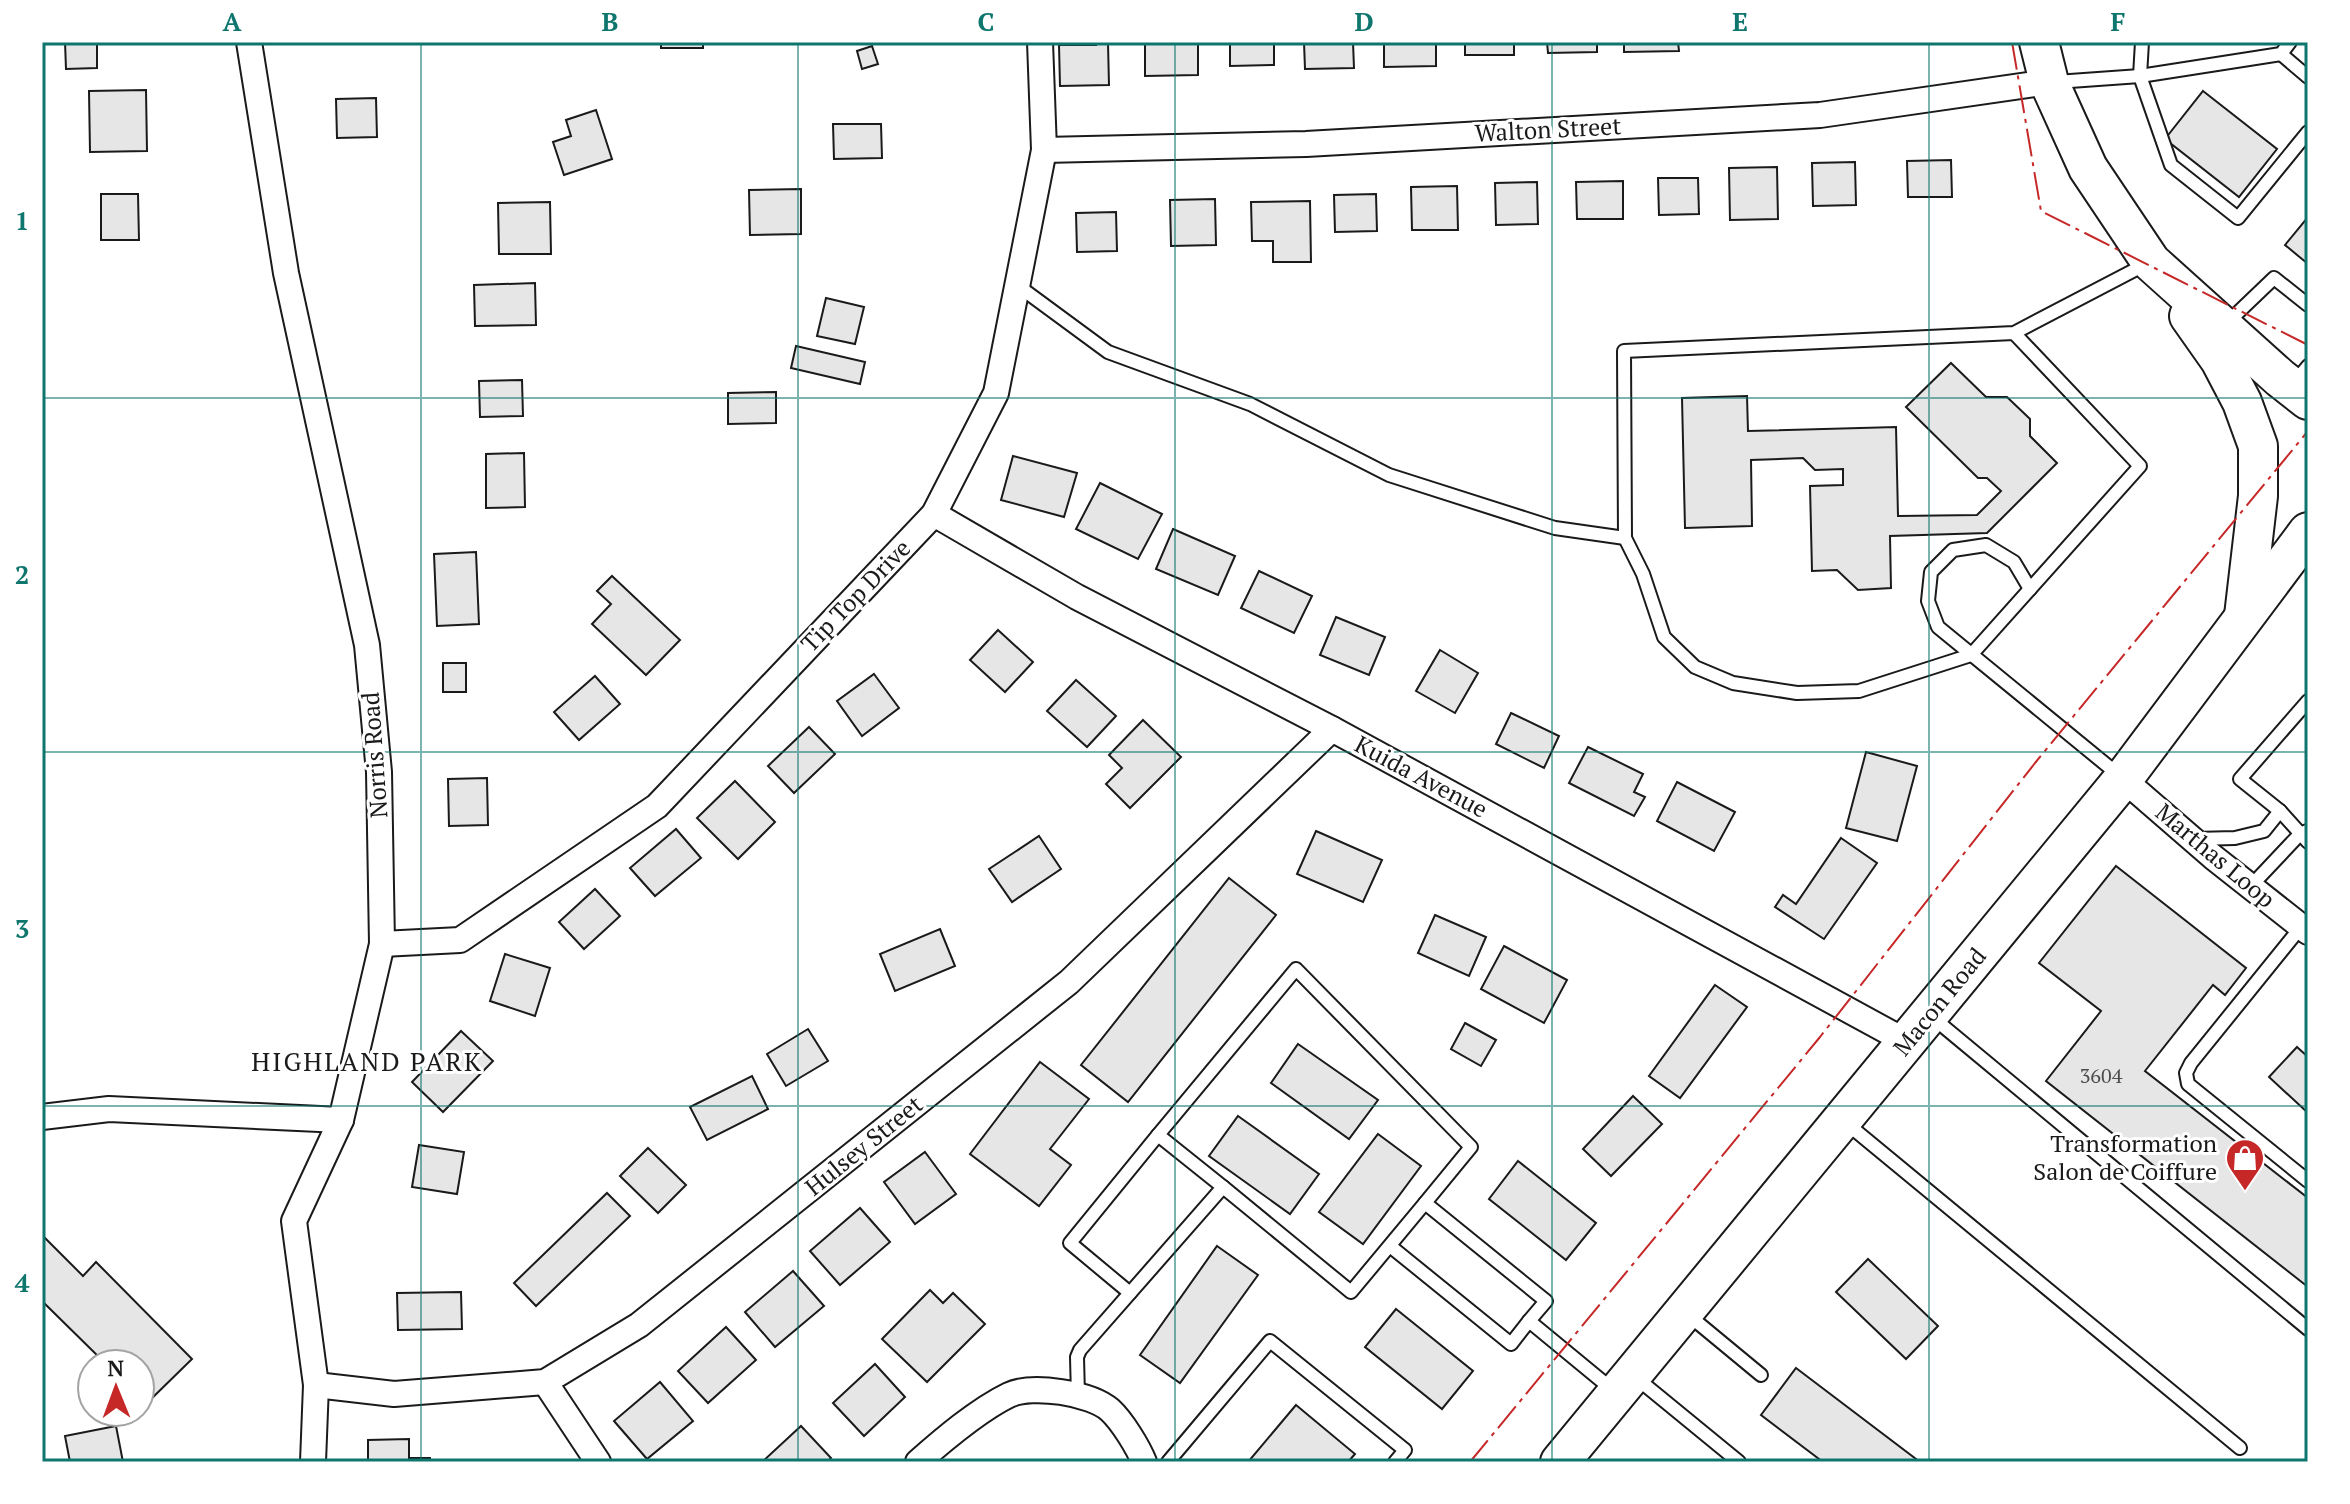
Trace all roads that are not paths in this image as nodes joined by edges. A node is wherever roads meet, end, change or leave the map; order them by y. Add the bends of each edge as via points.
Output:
1 (249, 42) edge
2 (1040, 42) edge
3 (2039, 42) edge
4 (2142, 42) edge
5 (2290, 42) edge
6 (2281, 54) junction
7 (2140, 76) junction
8 (2308, 77) edge
9 (2049, 82) junction
10 (2308, 132) edge
11 (1044, 150) junction
12 (2151, 262) junction
13 (1017, 285) junction
14 (2308, 305) edge
15 (2223, 326) junction
16 (2014, 333) junction
17 (2302, 384) edge
18 (934, 514) junction
19 (2308, 532) edge
20 (1625, 538) junction
21 (2030, 589) junction
22 (2244, 617) junction
23 (1971, 655) junction
24 (2308, 701) edge
25 (1332, 729) junction
26 (2123, 779) junction
27 (2280, 811) junction
28 (2305, 835) edge
29 (2193, 840) junction
30 (2250, 887) junction
31 (2305, 930) edge
32 (382, 944) junction
33 (1918, 1028) junction
34 (42, 1117) edge
35 (1843, 1119) junction
36 (341, 1120) junction
37 (1158, 1135) junction
38 (2308, 1181) edge
39 (1223, 1187) junction
40 (1425, 1203) junction
41 (1390, 1246) junction
42 (1130, 1293) junction
43 (1684, 1311) junction
44 (1529, 1321) junction
45 (2308, 1329) edge
46 (1761, 1375) dead end
47 (545, 1382) junction
48 (1624, 1383) junction
49 (316, 1385) junction
50 (1078, 1396) junction
51 (2240, 1448) dead end
52 (313, 1462) edge
53 (598, 1462) edge
54 (918, 1462) edge
55 (1144, 1462) edge
56 (1168, 1462) edge
57 (1395, 1462) edge
58 (1560, 1462) edge
59 (1739, 1462) edge

1 - 32 street, Norris Road via 286,273 367,645 379,772
2 - 11 street, Tip Top Drive
3 - 9 main road
4 - 7 lane
5 - 6 lane
6 - 7 lane
6 - 8 lane
7 - 9 lane
7 - 10 lane via 2171,165 2238,218
9 - 11 street, Walton Street via 1820,115 1306,144
9 - 12 main road via 2088,168
11 - 13 street, Tip Top Drive
12 - 15 main road
12 - 16 lane
12 - 22 main road via 2220,360 2258,446 2258,496
13 - 18 street, Tip Top Drive via 996,393
13 - 20 lane via 1108,352 1250,404 1389,475 1555,528
14 - 15 lane via 2274,278
15 - 17 main road
16 - 20 lane via 1624,351
16 - 21 lane via 2140,466
18 - 25 street, Kuida Avenue via 1077,597
18 - 32 street, Tip Top Drive via 657,806 460,940
19 - 22 main road, Macon Road
20 - 23 lane via 1664,637 1695,667 1733,683 1797,693 1859,691
21 - 23 lane
21 - 23 lane via 2014,562 1986,545 1953,550 1931,572 1928,601 1938,627
22 - 26 main road, Macon Road
23 - 26 lane
24 - 27 lane via 2240,779
25 - 33 street, Kuida Avenue
25 - 47 street, Hulsey Street via 1069,982 639,1325
26 - 29 street, Marthas Loop
26 - 33 main road, Macon Road
27 - 28 lane
27 - 29 lane via 2264,831
28 - 30 lane
29 - 30 street, Marthas Loop
30 - 31 street, Marthas Loop
31 - 38 lane via 2186,1073 2188,1084
32 - 36 street, Norris Road
33 - 35 main road, Macon Road
33 - 45 lane
34 - 36 street via 109,1109
35 - 43 main road, Macon Road
35 - 51 lane
36 - 49 street, Norris Road via 294,1221
37 - 39 lane
37 - 40 lane via 1296,969 1471,1147
37 - 42 lane via 1070,1243
39 - 41 lane via 1351,1292
39 - 42 lane
40 - 41 lane
40 - 44 lane via 1546,1301
41 - 44 lane via 1511,1344
42 - 50 lane via 1080,1350
43 - 46 lane
43 - 48 main road, Macon Road
44 - 48 lane
47 - 49 street, Hulsey Street via 394,1394
47 - 53 street
48 - 58 main road, Macon Road
48 - 59 lane
49 - 52 street, Norris Road
50 - 54 street via 1061,1389 1011,1394
50 - 55 street via 1109,1409
56 - 57 lane via 1270,1341 1405,1450

